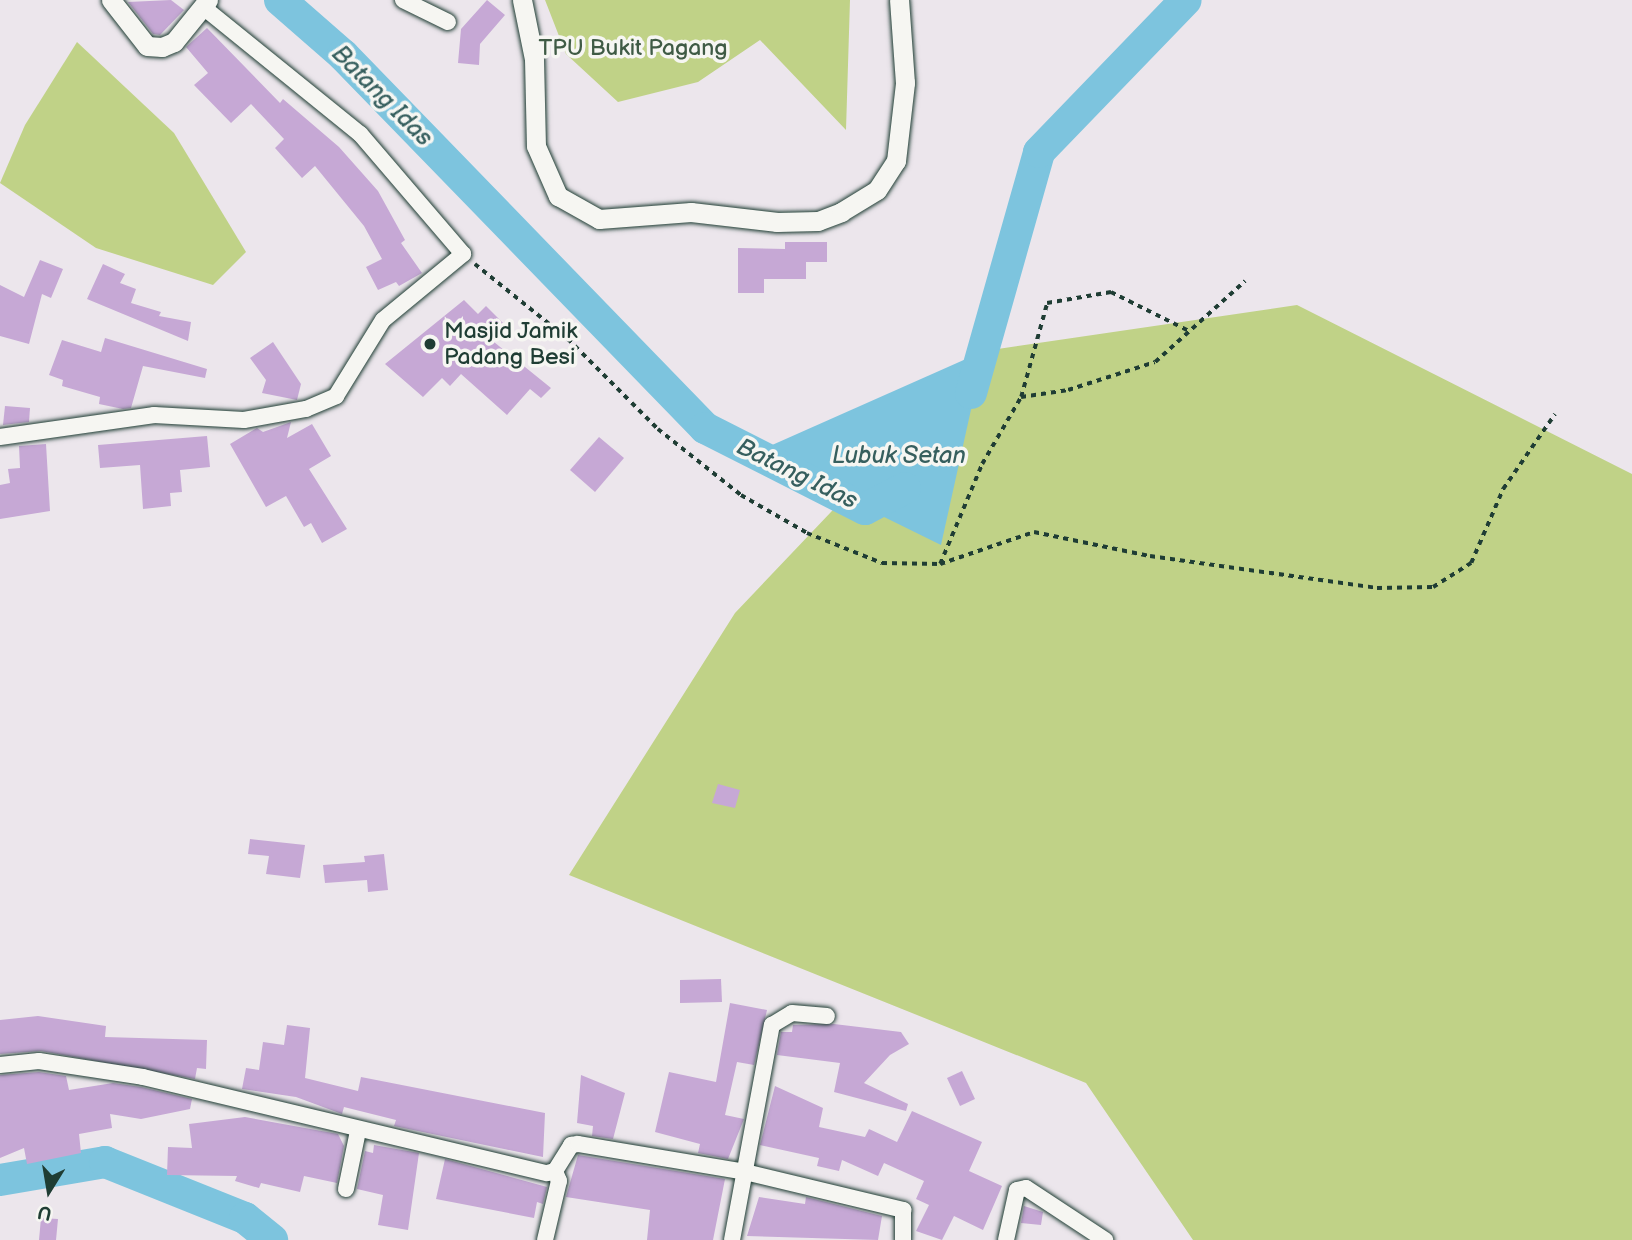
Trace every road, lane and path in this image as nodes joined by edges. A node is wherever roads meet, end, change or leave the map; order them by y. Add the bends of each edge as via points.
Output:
1 (111, 0) edge
2 (403, 0) edge
3 (522, 0) edge
4 (899, 0) edge
5 (206, 3) edge
6 (448, 22) dead end
7 (463, 254) junction
8 (1245, 281) dead end
9 (1191, 332) junction
10 (1021, 397) junction
11 (1555, 414) dead end
12 (0, 437) edge
13 (940, 564) junction
14 (827, 1016) dead end
15 (0, 1065) edge
16 (358, 1131) junction
17 (555, 1171) junction
18 (745, 1172) junction
19 (346, 1189) dead end
20 (545, 1240) edge
21 (732, 1240) edge
22 (903, 1240) edge
23 (1006, 1240) edge
24 (1105, 1240) edge

1 - 5 street via 146,46 174,42
2 - 6 street
3 - 4 street via 534,59 532,118 540,163 558,196 599,219 691,212 817,221 865,199 895,161 905,83
5 - 7 street via 360,134
7 - 12 street via 383,320 336,396 306,409 244,420 154,415
7 - 13 path via 568,339 658,429 741,495 807,533 882,564
8 - 9 path
9 - 10 path via 1155,362 1068,390
9 - 10 path via 1111,292 1047,303
10 - 13 path via 982,464
11 - 13 path via 1503,489 1471,564 1433,587 1324,580 1150,556 1034,532
14 - 18 street via 792,1013 772,1026
15 - 16 street via 39,1060 143,1077 275,1105
16 - 17 street
16 - 19 street
17 - 18 street via 571,1145 578,1144
17 - 20 street via 559,1181
18 - 21 street
18 - 22 street via 890,1204 903,1210
23 - 24 street via 1017,1190 1026,1188

